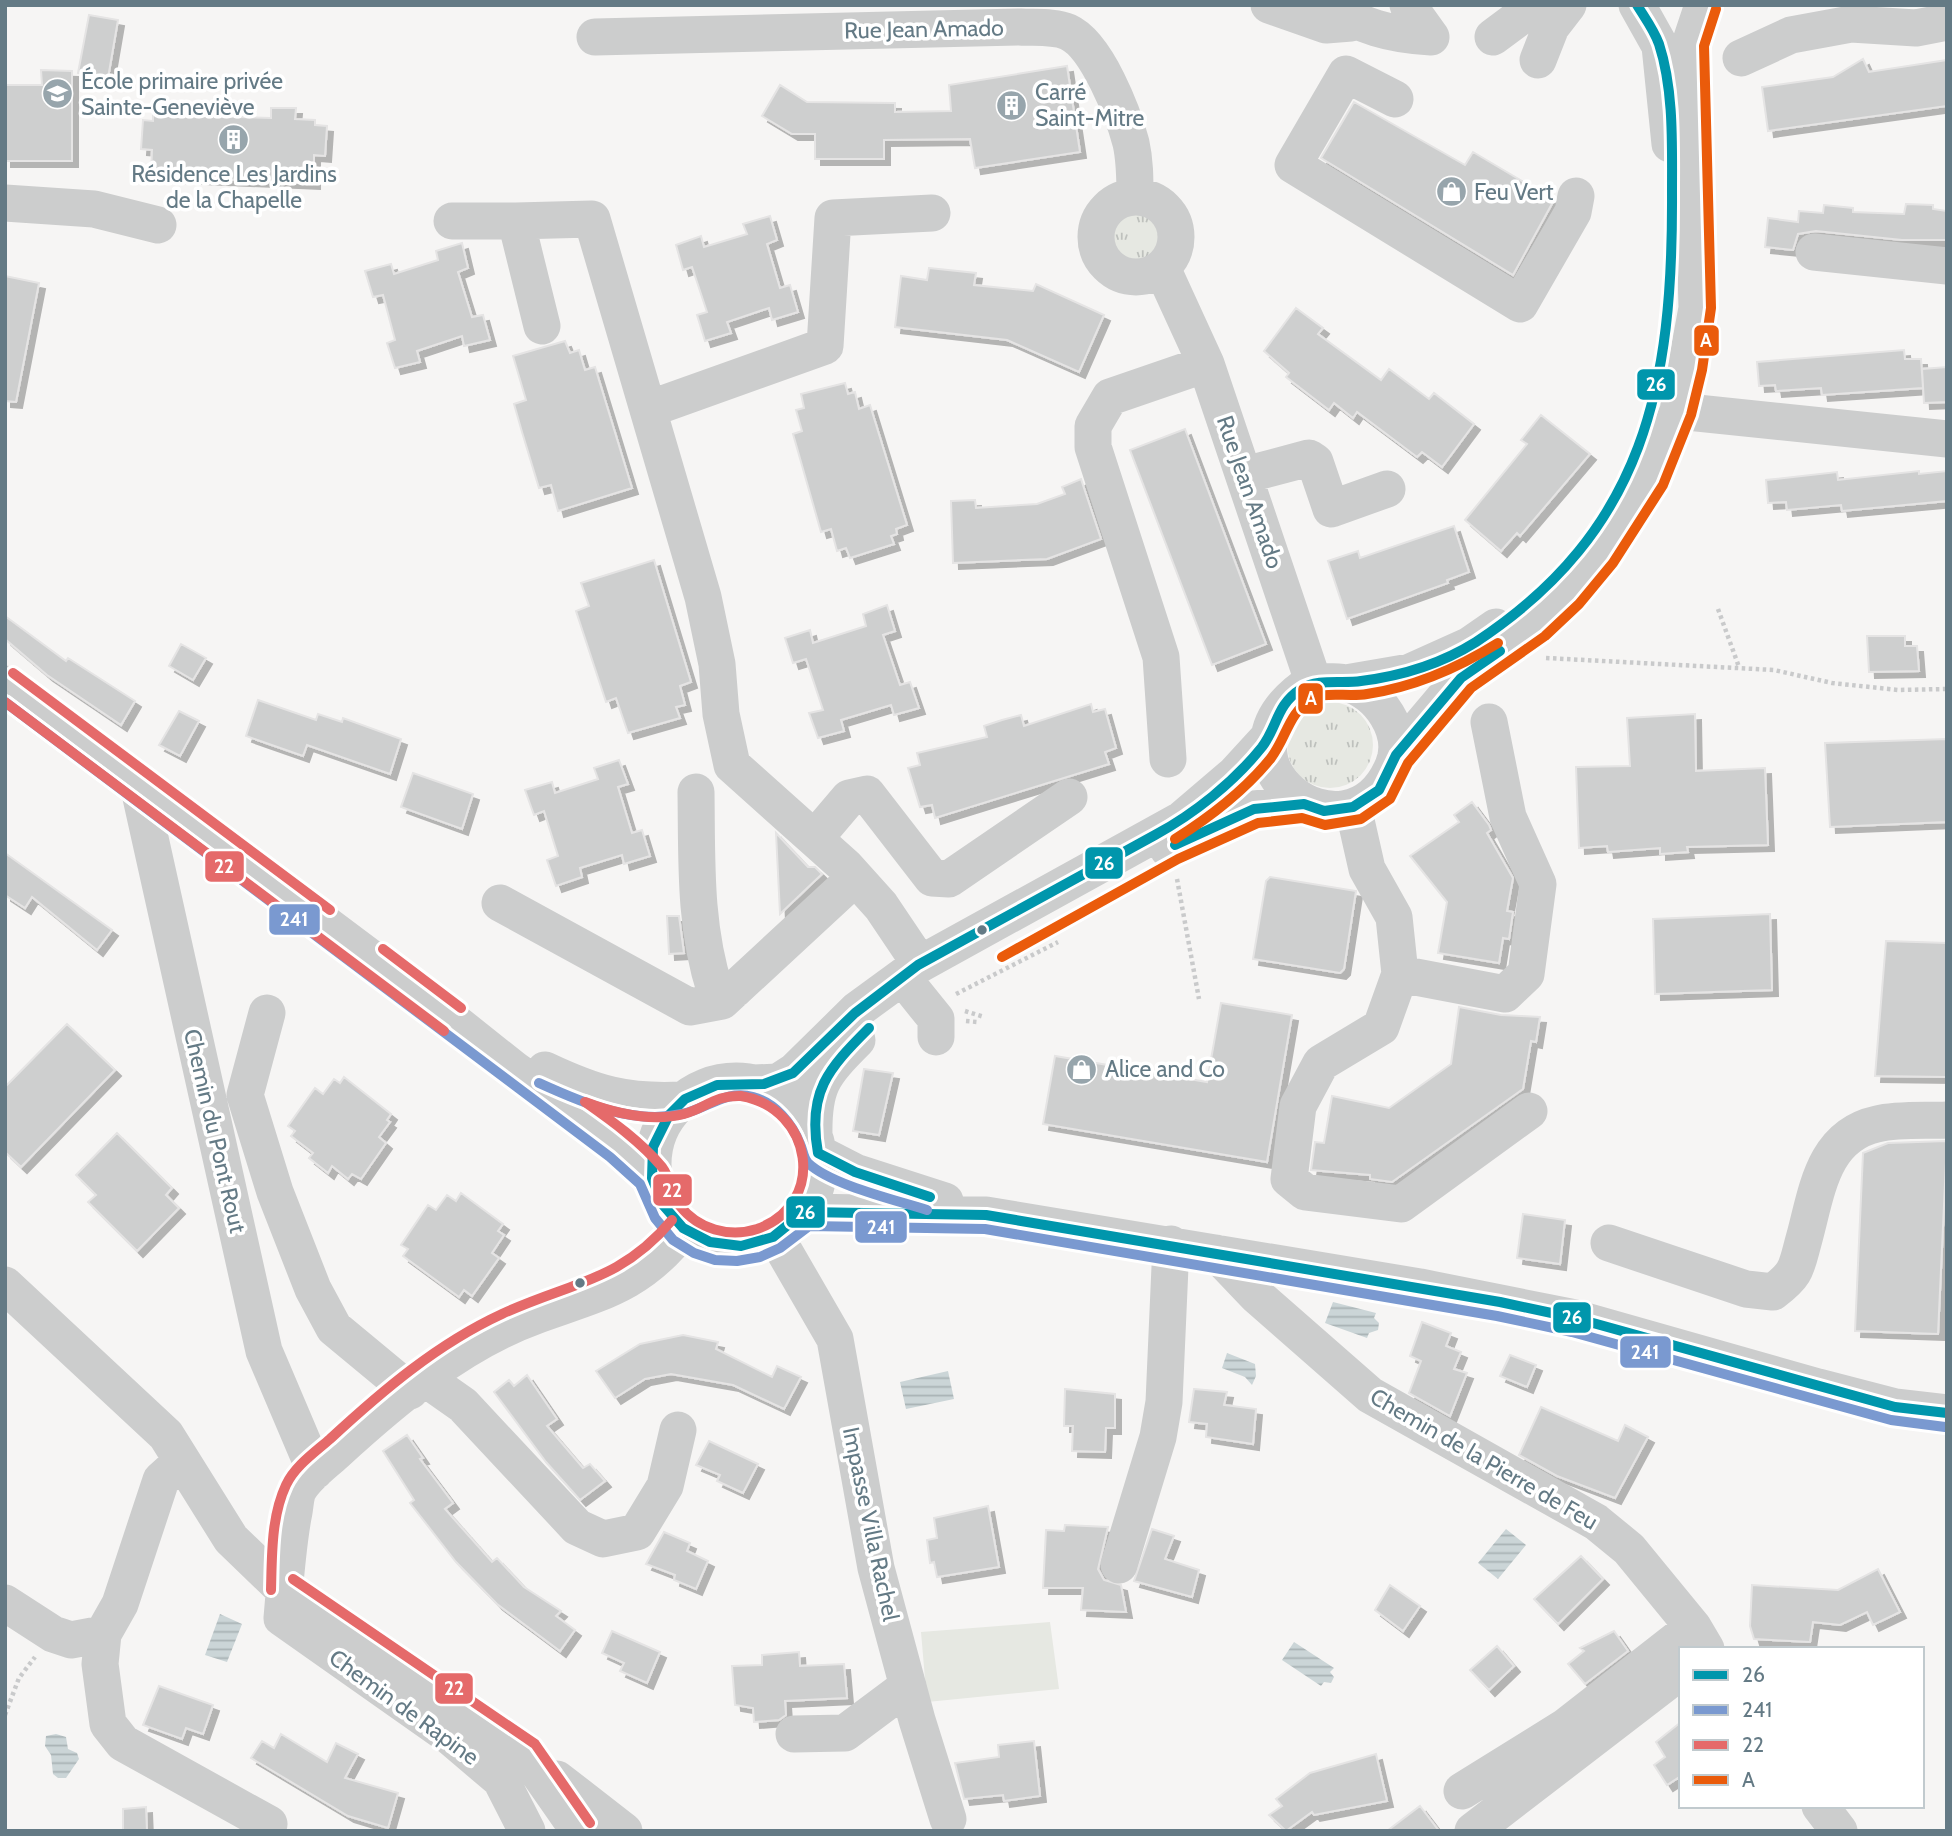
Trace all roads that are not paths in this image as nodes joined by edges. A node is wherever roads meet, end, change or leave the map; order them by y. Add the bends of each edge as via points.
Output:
1 (1269, 5) edge
2 (1536, 5) edge
3 (1568, 5) edge
4 (1637, 5) edge
5 (1654, 5) edge
6 (1693, 5) edge
7 (1703, 5) edge
8 (1340, 14) edge
9 (1412, 14) edge
10 (1045, 17) edge
11 (1947, 22) edge
12 (595, 37) dead end
13 (1493, 37) dead end
14 (1741, 58) dead end
15 (1538, 60) dead end
16 (1395, 99) dead end
17 (1576, 195) dead end
18 (1135, 197) junction
19 (5, 203) edge
20 (932, 213) dead end
21 (453, 220) dead end
22 (516, 222) junction
23 (158, 225) dead end
24 (1814, 252) dead end
25 (1947, 266) edge
26 (1162, 268) junction
27 (542, 326) dead end
28 (1206, 364) junction
29 (649, 408) junction
30 (1678, 411) junction
31 (1947, 439) edge
32 (1245, 475) junction
33 (1387, 489) dead end
34 (1329, 682) junction
35 (5, 684) edge
36 (1489, 722) dead end
37 (1268, 738) junction
38 (1396, 755) junction
39 (1168, 759) dead end
40 (138, 784) junction
41 (696, 792) dead end
42 (1069, 797) dead end
43 (1304, 804) junction
44 (1353, 807) junction
45 (815, 838) junction
46 (855, 878) junction
47 (500, 904) dead end
48 (1400, 974) junction
49 (917, 979) junction
50 (735, 989) junction
51 (267, 1013) dead end
52 (936, 1037) dead end
53 (480, 1041) junction
54 (754, 1083) junction
55 (683, 1100) junction
56 (1528, 1111) dead end
57 (1947, 1120) edge
58 (816, 1144) junction
59 (653, 1179) junction
60 (804, 1212) junction
61 (986, 1215) junction
62 (682, 1229) junction
63 (776, 1237) junction
64 (1609, 1243) dead end
65 (1171, 1244) junction
66 (1216, 1253) junction
67 (5, 1285) edge
68 (418, 1385) junction
69 (1947, 1413) edge
70 (678, 1430) dead end
71 (182, 1461) junction
72 (315, 1471) junction
73 (1119, 1565) dead end
74 (285, 1591) junction
75 (5, 1602) edge
76 (103, 1634) junction
77 (1700, 1638) edge
78 (1679, 1652) edge
79 (1679, 1673) edge
80 (908, 1686) junction
81 (794, 1734) dead end
82 (526, 1755) junction
83 (1462, 1791) dead end
84 (948, 1819) dead end
85 (266, 1831) edge
86 (527, 1831) edge
87 (579, 1831) edge
88 (624, 1831) edge
89 (1473, 1831) edge

1 - 8 street via 1326,25
2 - 13 street
3 - 15 street via 1551,27
4 - 34 street via 1660,46 1670,128 1672,306 1653,412 1630,471 1611,510 1581,550 1508,620 1470,645 1410,672
5 - 6 street via 1674,9
7 - 30 street via 1690,44 1697,308
8 - 9 street via 1397,36
10 - 12 street, Rue Jean Amado via 1020,27
10 - 18 street, Rue Jean Amado via 1086,45 1097,60 1130,141
11 - 14 street via 1916,28 1851,24 1791,35
16 - 17 street via 1346,74 1293,165 1520,304 1573,212
18 - 26 street via 1163,208 1175,228 1173,251
18 - 26 street via 1118,200 1100,218 1096,231 1101,257 1109,268 1134,277
19 - 23 street via 94,209
20 - 29 street via 833,218 825,346
21 - 22 street
22 - 27 street
22 - 29 street via 592,219
24 - 25 street
26 - 28 street, Rue Jean Amado
28 - 32 street, Rue Jean Amado
28 - 39 street via 1110,397 1093,426 1093,447 1161,657
29 - 45 street via 703,597 732,765
30 - 31 street
30 - 38 street via 1651,479 1602,554 1535,626 1461,678
32 - 33 street via 1309,458 1315,462 1331,509
32 - 34 street, Rue Jean Amado
34 - 37 street via 1296,692 1274,717
34 - 38 street via 1373,697 1393,725
35 - 40 street
36 - 48 street via 1508,817 1538,884 1526,974 1505,994
37 - 43 street via 1269,764 1283,789
37 - 49 street via 1235,774 1181,820
38 - 44 street via 1379,790
40 - 53 street
40 - 72 street, Chemin du Pont Rout via 264,1351
41 - 50 street via 703,953 715,990
42 - 45 street via 948,879 932,878 867,794 849,798
43 - 44 street via 1324,811
43 - 49 street via 1254,809 1172,847 995,945
44 - 48 street via 1367,870 1394,917
45 - 46 street
46 - 49 street via 881,906
46 - 50 street
47 - 50 street via 690,1007 722,1001
48 - 56 street via 1381,1027 1321,1063 1315,1074 1298,1106 1289,1179 1305,1192 1401,1204
49 - 52 street via 936,1019
49 - 54 street via 857,1010 778,1082
49 - 58 street via 827,1072 813,1104
51 - 68 street via 245,1095 275,1192 313,1289 334,1328
53 - 55 street via 590,1091 642,1102
53 - 59 street via 619,1146
54 - 55 street via 729,1081
54 - 58 street via 793,1104
55 - 59 street via 657,1135
57 - 64 street via 1878,1123 1850,1133 1823,1169 1794,1276 1773,1292 1746,1289
58 - 60 street via 816,1184
58 - 61 street via 855,1172
59 - 62 street via 669,1215
60 - 61 street
60 - 63 street
61 - 65 street
62 - 63 street via 728,1247 753,1246
62 - 68 street via 666,1251 619,1286 488,1336
63 - 80 street, Impasse Villa Rachel via 835,1339 876,1567
65 - 66 street
65 - 73 street via 1164,1402 1158,1437
66 - 69 street via 1563,1315 1830,1391 1895,1407
66 - 77 street, Chemin de la Pierre de Feu via 1256,1295 1370,1395 1596,1522 1629,1549
67 - 71 street via 166,1435
68 - 70 street via 463,1405 577,1527 603,1539 638,1532 665,1486
68 - 72 street via 375,1416
71 - 74 street via 231,1539
71 - 76 street via 161,1480 120,1604
72 - 74 street via 298,1491 286,1553
74 - 82 street
74 - 86 street, Chemin de Rapine via 282,1618 448,1735 501,1780
75 - 76 street via 53,1634 71,1640
76 - 85 street via 100,1664 108,1724 123,1744 269,1824
78 - 83 street
79 - 89 street
80 - 81 street via 845,1733
80 - 84 street, Impasse Villa Rachel
82 - 87 street
82 - 88 street

